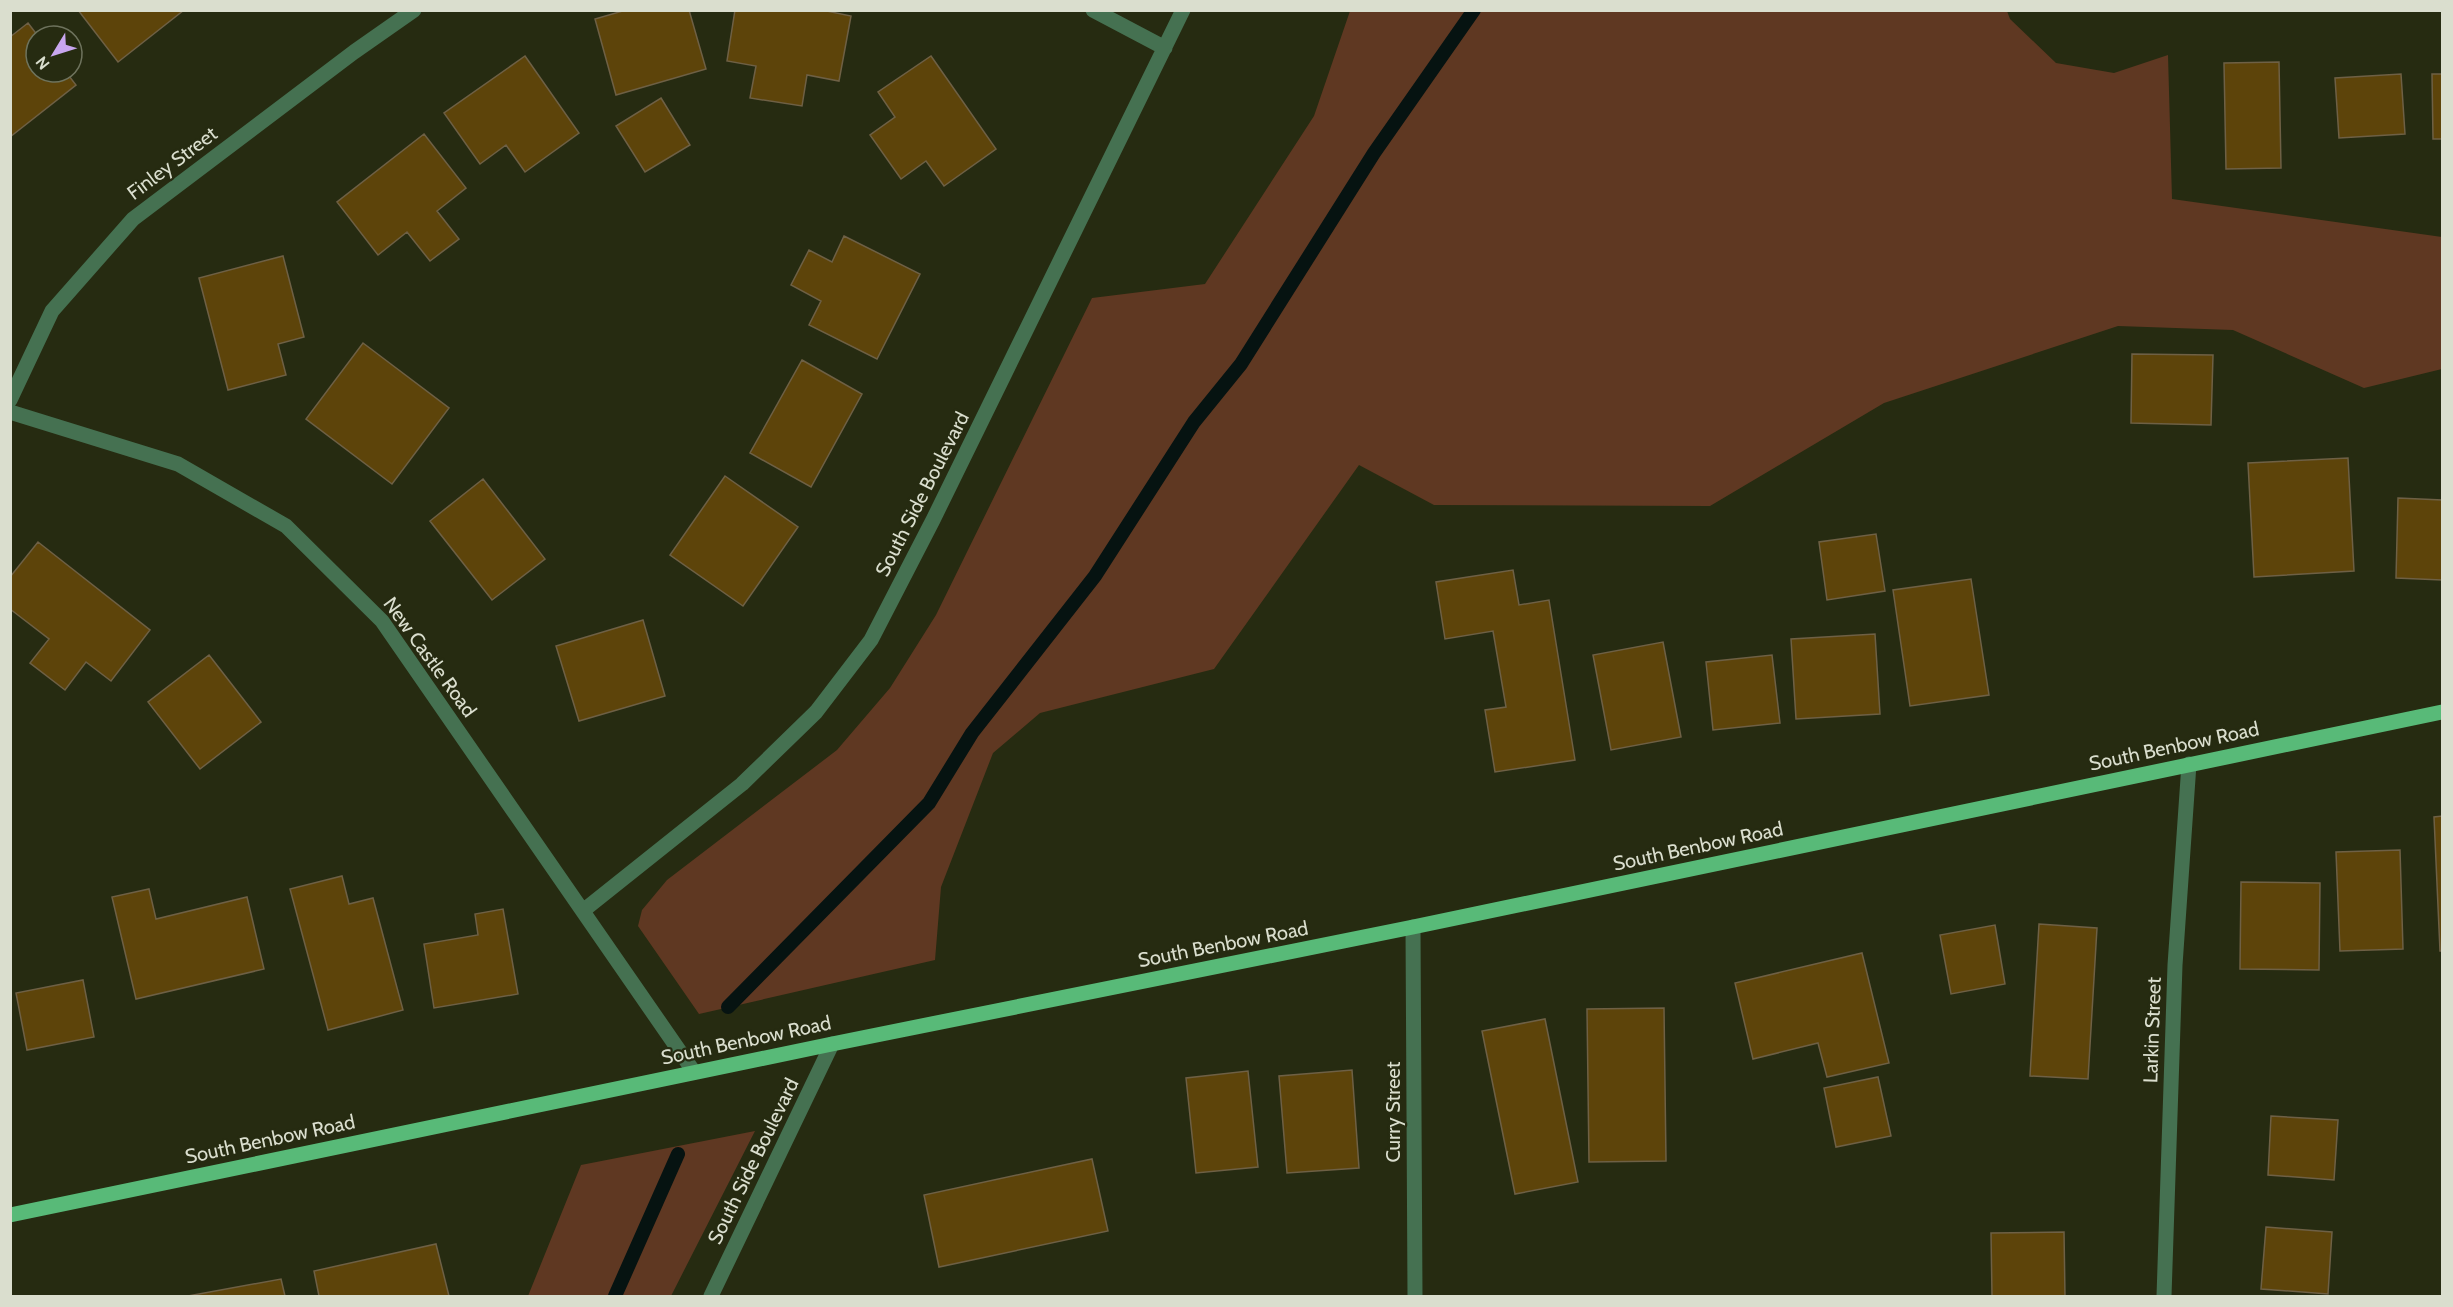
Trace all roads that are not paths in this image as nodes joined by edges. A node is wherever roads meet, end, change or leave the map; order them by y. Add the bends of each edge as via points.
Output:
1 (414, 10) edge
2 (1093, 10) edge
3 (1183, 10) edge
4 (1165, 48) junction
5 (10, 400) edge
6 (10, 412) edge
7 (2442, 712) edge
8 (2189, 764) junction
9 (584, 910) junction
10 (1413, 927) junction
11 (832, 1044) junction
12 (694, 1072) junction
13 (10, 1215) edge
14 (711, 1296) edge
15 (1415, 1296) edge
16 (2164, 1296) edge

1 - 5 street, Finley Street via 133,219 52,311
2 - 4 street
3 - 4 street, South Side Boulevard
4 - 9 street, South Side Boulevard via 871,640 816,712 741,784
6 - 9 street, New Castle Road via 178,464 286,526 382,621
7 - 8 main road, South Benbow Road
8 - 10 main road, South Benbow Road
8 - 16 street, Larkin Street via 2175,965
9 - 12 street, New Castle Road
10 - 11 main road, South Benbow Road
10 - 15 street, Curry Street
11 - 12 main road, South Benbow Road
11 - 14 street, South Side Boulevard
12 - 13 main road, South Benbow Road

